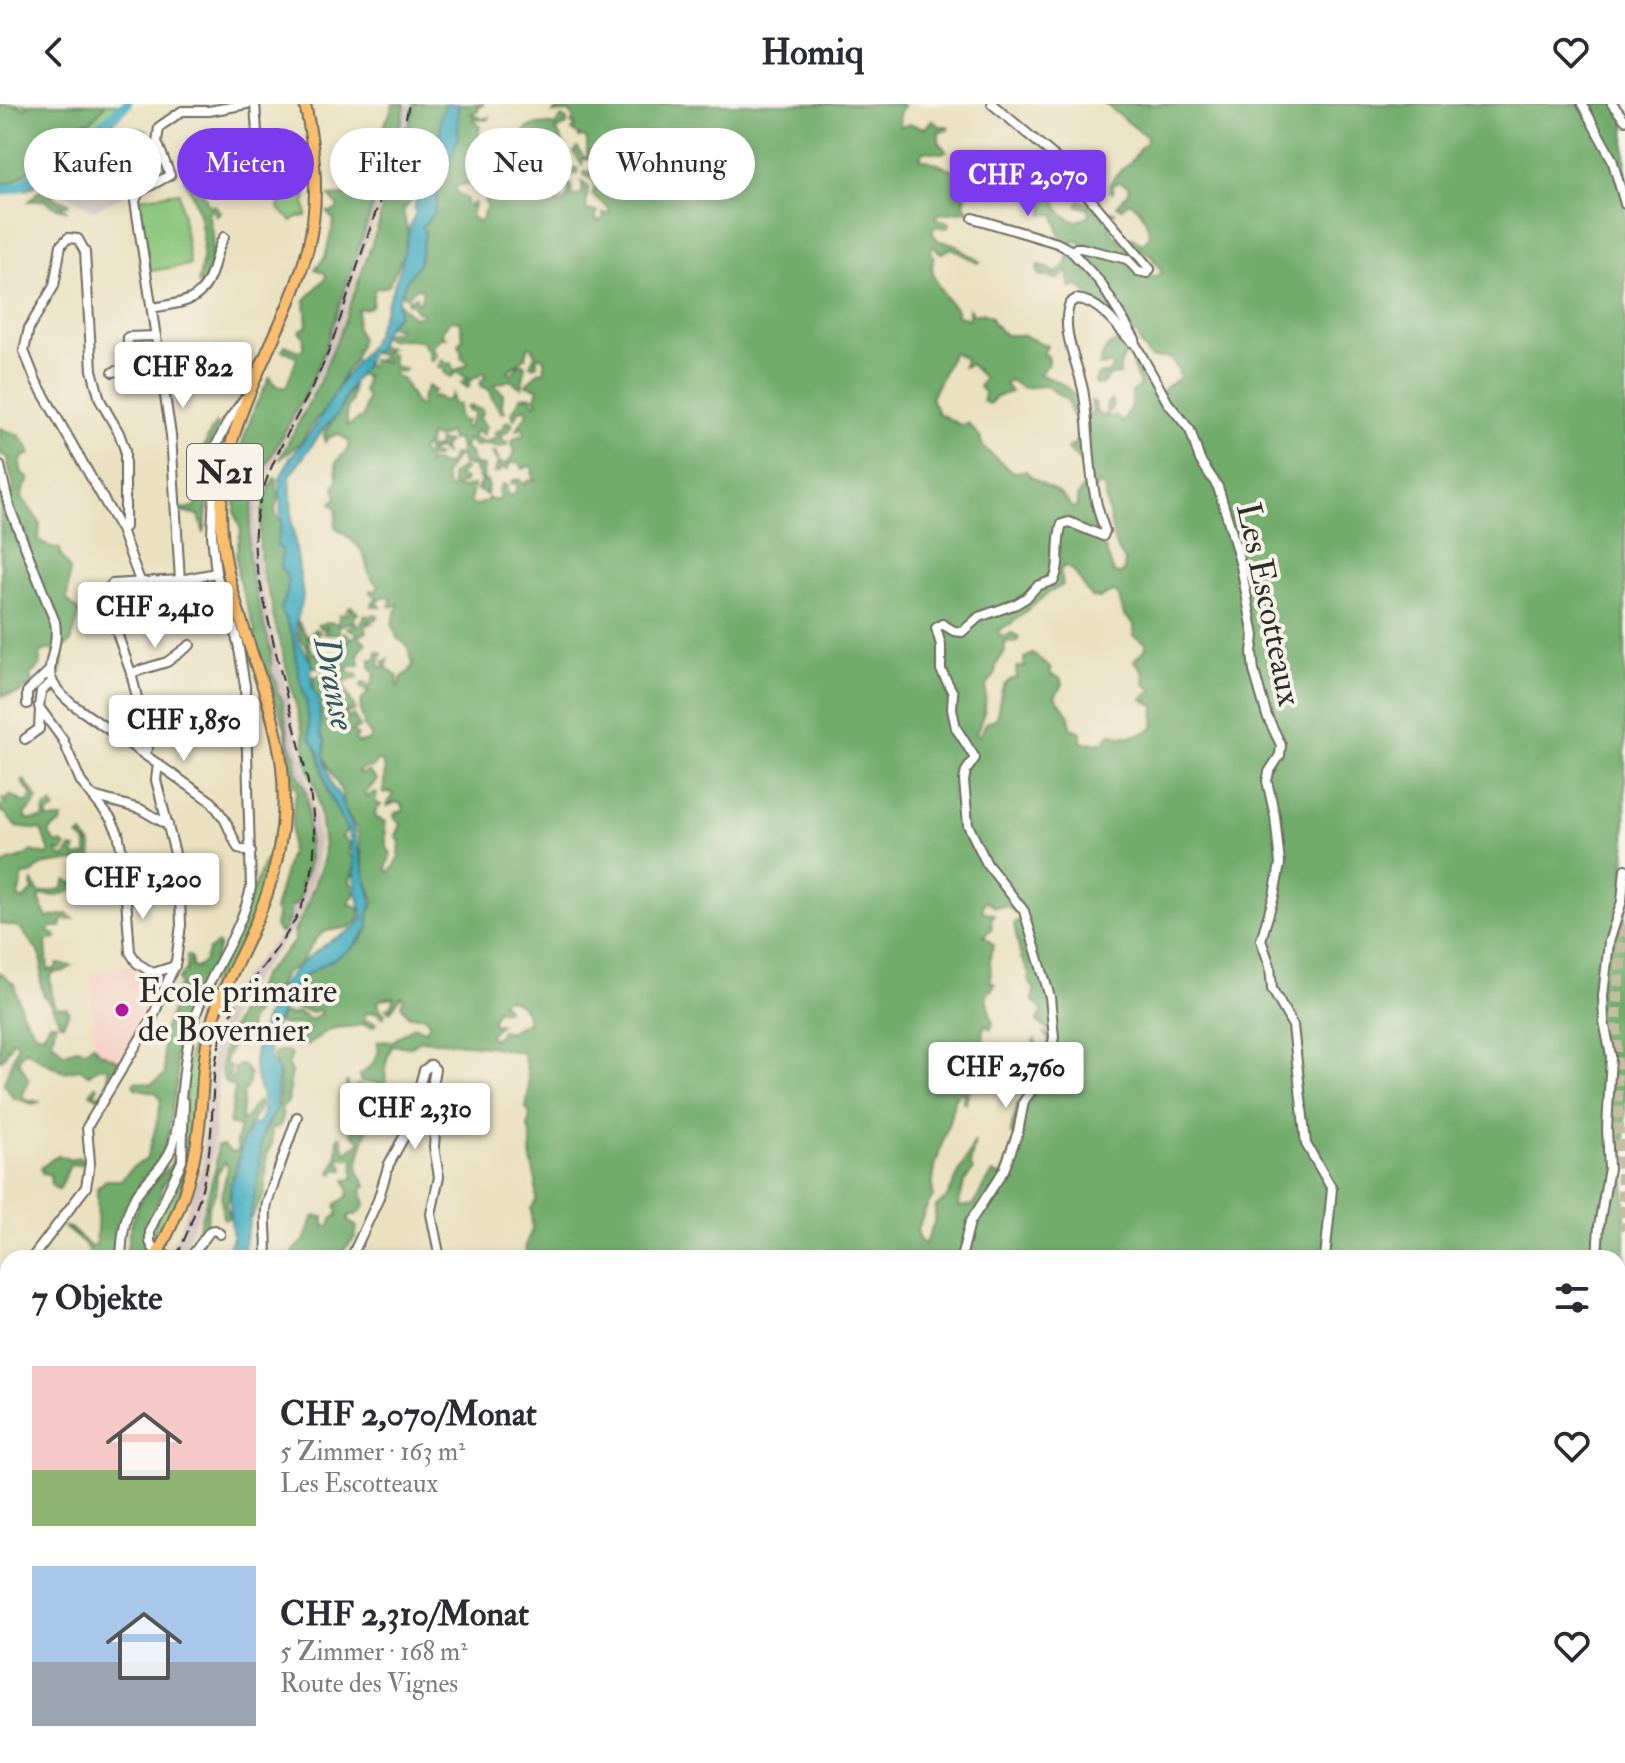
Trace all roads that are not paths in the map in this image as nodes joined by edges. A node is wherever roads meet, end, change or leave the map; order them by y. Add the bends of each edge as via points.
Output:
1 (247, 104) edge
2 (255, 104) edge
3 (305, 104) edge
4 (992, 104) edge
5 (1582, 104) edge
6 (1612, 104) edge
7 (226, 108) edge
8 (1625, 120) edge
9 (257, 128) edge
10 (1625, 204) edge
11 (973, 218) dead end
12 (224, 237) dead end
13 (1072, 251) junction
14 (293, 293) junction
15 (152, 308) junction
16 (156, 336) junction
17 (1134, 342) junction
18 (113, 372) dead end
19 (247, 395) junction
20 (237, 423) junction
21 (223, 430) junction
22 (0, 466) edge
23 (121, 530) junction
24 (225, 551) junction
25 (216, 573) junction
26 (180, 580) junction
27 (140, 581) junction
28 (153, 581) junction
29 (168, 627) dead end
30 (190, 645) dead end
31 (49, 671) junction
32 (131, 673) junction
33 (52, 682) junction
34 (27, 704) dead end
35 (40, 708) junction
36 (25, 739) dead end
37 (144, 754) junction
38 (158, 764) junction
39 (93, 797) junction
40 (168, 825) junction
41 (251, 848) junction
42 (1625, 869) edge
43 (175, 966) junction
44 (181, 1093) junction
45 (297, 1117) dead end
46 (220, 1234) dead end
47 (38, 1250) edge
48 (122, 1250) edge
49 (157, 1250) edge
50 (162, 1250) edge
51 (196, 1250) edge
52 (267, 1250) edge
53 (355, 1250) edge
54 (438, 1250) edge
55 (963, 1250) edge
56 (1326, 1250) edge
57 (1598, 1250) edge

1 - 7 street
2 - 9 street
3 - 14 main road, N21 via 314,155 314,207
4 - 13 street via 1053,155 1149,271 1138,271 1119,256 1079,247
5 - 10 street via 1612,159
6 - 8 street
7 - 15 street via 178,112 159,127 157,142 170,175 139,192 135,201
11 - 13 street
12 - 15 street via 210,280 198,296
13 - 17 street, Les Escotteaux via 1100,282
14 - 19 main road, N21
14 - 24 main road, N21 via 238,442
15 - 16 street
16 - 18 street via 128,337 127,360
16 - 26 street via 171,435
17 - 55 street, Les Escotteaux via 1090,302 1078,298 1070,303 1067,326 1084,395 1090,476 1103,536 1062,524 1054,580 1037,586 1016,604 979,617 962,632 942,624 936,628 956,728 975,758 964,781 968,825 987,864 1024,911 1050,997 1054,1029 1048,1068 1024,1101 1004,1170 970,1222
17 - 56 street, Les Escotteaux via 1168,403 1190,430 1200,460 1218,487 1241,566 1254,636 1254,671 1281,745 1267,781 1280,848 1279,871 1261,940 1272,989 1293,1026 1306,1144 1332,1189
19 - 20 main road, N21
19 - 21 street
20 - 21 street
20 - 24 main road, N21 via 222,493
21 - 25 street via 213,480
22 - 31 street via 9,506 55,622
23 - 23 street via 125,450 100,400 92,370 85,252 78,239 68,238 61,245 54,286 29,328 24,351
23 - 27 street
24 - 50 main road, N21 via 278,742 283,818 269,892 213,1018 190,1176
25 - 26 street
25 - 41 street via 245,686
26 - 28 street
27 - 28 street
27 - 32 street via 112,584 104,596
28 - 29 street
30 - 32 street via 167,662
31 - 33 street
31 - 34 street via 27,692
32 - 37 street via 148,742
33 - 35 street via 39,695
33 - 37 street via 72,704
35 - 36 street via 39,729
35 - 39 street
37 - 38 street
38 - 40 street
38 - 41 street via 212,802 240,849
39 - 40 street via 140,809
39 - 43 street via 120,838 133,958 153,973
40 - 43 street via 179,869
41 - 44 street via 249,895 194,1019
42 - 57 street via 1609,942 1603,1006 1611,1051 1609,1168
43 - 47 street via 145,1030 89,1122 86,1187
44 - 48 street via 173,1145 130,1206
44 - 49 street via 184,1153 150,1230
45 - 52 street via 267,1203
46 - 51 street via 211,1230
53 - 54 street via 406,1133 424,1070 431,1065 439,1172 431,1214

